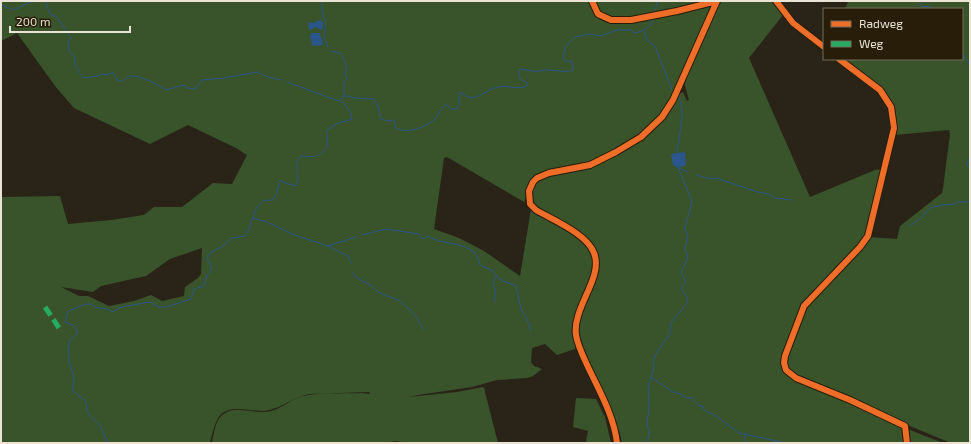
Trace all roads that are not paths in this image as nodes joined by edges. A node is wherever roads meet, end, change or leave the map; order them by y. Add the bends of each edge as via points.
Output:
1 (592, 1) edge
2 (717, 1) edge
3 (776, 1) edge
4 (823, 46) edge
5 (840, 60) edge
6 (617, 443) edge
7 (907, 443) edge

1 - 2 street via 598,14 611,20 631,20
2 - 6 street via 673,100 662,117 641,137 616,152 590,165 542,175 533,182 529,191 530,204 536,210 587,241 594,253 595,273 580,312 576,334 580,349 614,425
3 - 4 street via 793,23
5 - 7 street via 880,90 891,107 894,128 868,236 804,306 784,364 786,370 796,378 906,426

